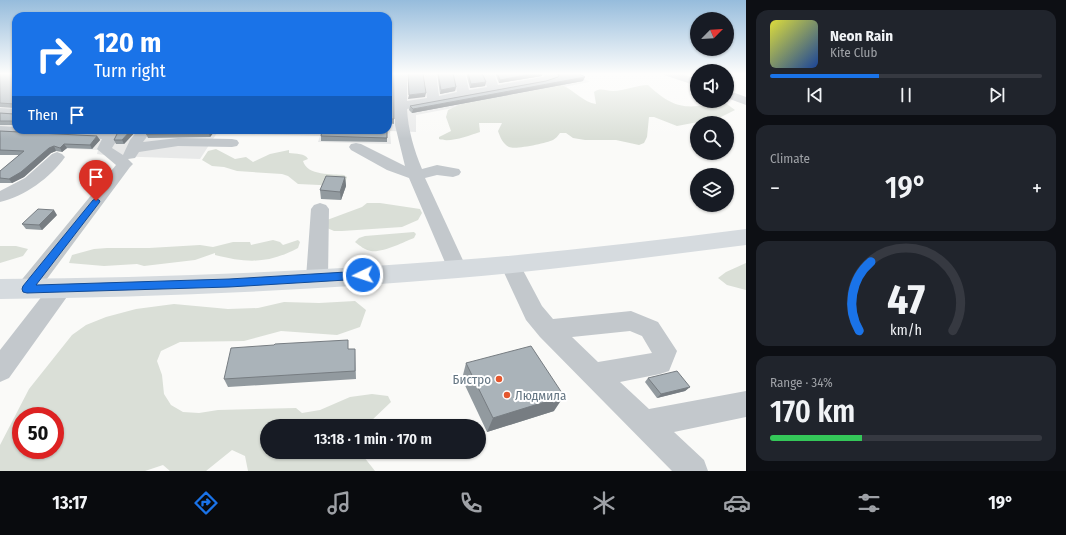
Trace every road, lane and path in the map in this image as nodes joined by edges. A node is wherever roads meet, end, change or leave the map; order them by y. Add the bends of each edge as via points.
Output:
1 (401, 95) edge
2 (432, 95) edge
3 (464, 95) edge
4 (734, 97) edge
5 (433, 100) junction
6 (746, 101) edge
7 (401, 106) junction
8 (0, 112) edge
9 (12, 113) edge
10 (395, 126) edge
11 (0, 130) edge
12 (12, 130) edge
13 (114, 134) edge
14 (142, 134) edge
15 (232, 143) dead end
16 (356, 147) dead end
17 (133, 148) junction
18 (57, 158) dead end
19 (126, 164) junction
20 (453, 172) dead end
21 (417, 175) junction
22 (0, 197) edge
23 (320, 209) dead end
24 (746, 237) edge
25 (510, 264) junction
26 (457, 269) junction
27 (317, 278) junction
28 (61, 288) junction
29 (0, 289) edge
30 (27, 289) junction
31 (548, 330) junction
32 (0, 370) edge
33 (593, 375) junction
34 (746, 404) edge
35 (645, 424) junction
36 (693, 471) edge

1 - 7 lane
2 - 5 lane
3 - 5 lane
4 - 6 lane
5 - 7 lane
7 - 10 lane
8 - 9 lane
10 - 21 lane
11 - 12 lane
13 - 19 lane via 104,149
14 - 17 lane
15 - 17 lane via 178,142
16 - 21 lane via 393,167
17 - 19 lane
18 - 22 lane via 30,183
19 - 30 lane
20 - 21 lane via 437,170
21 - 26 lane
23 - 27 lane
24 - 25 main road
25 - 26 main road
25 - 31 lane via 534,313
26 - 27 main road
27 - 28 main road
28 - 30 main road
28 - 32 lane
29 - 30 main road
31 - 33 lane
31 - 33 lane via 631,321 650,329 665,351 660,363
33 - 35 lane
34 - 35 lane
35 - 36 lane

